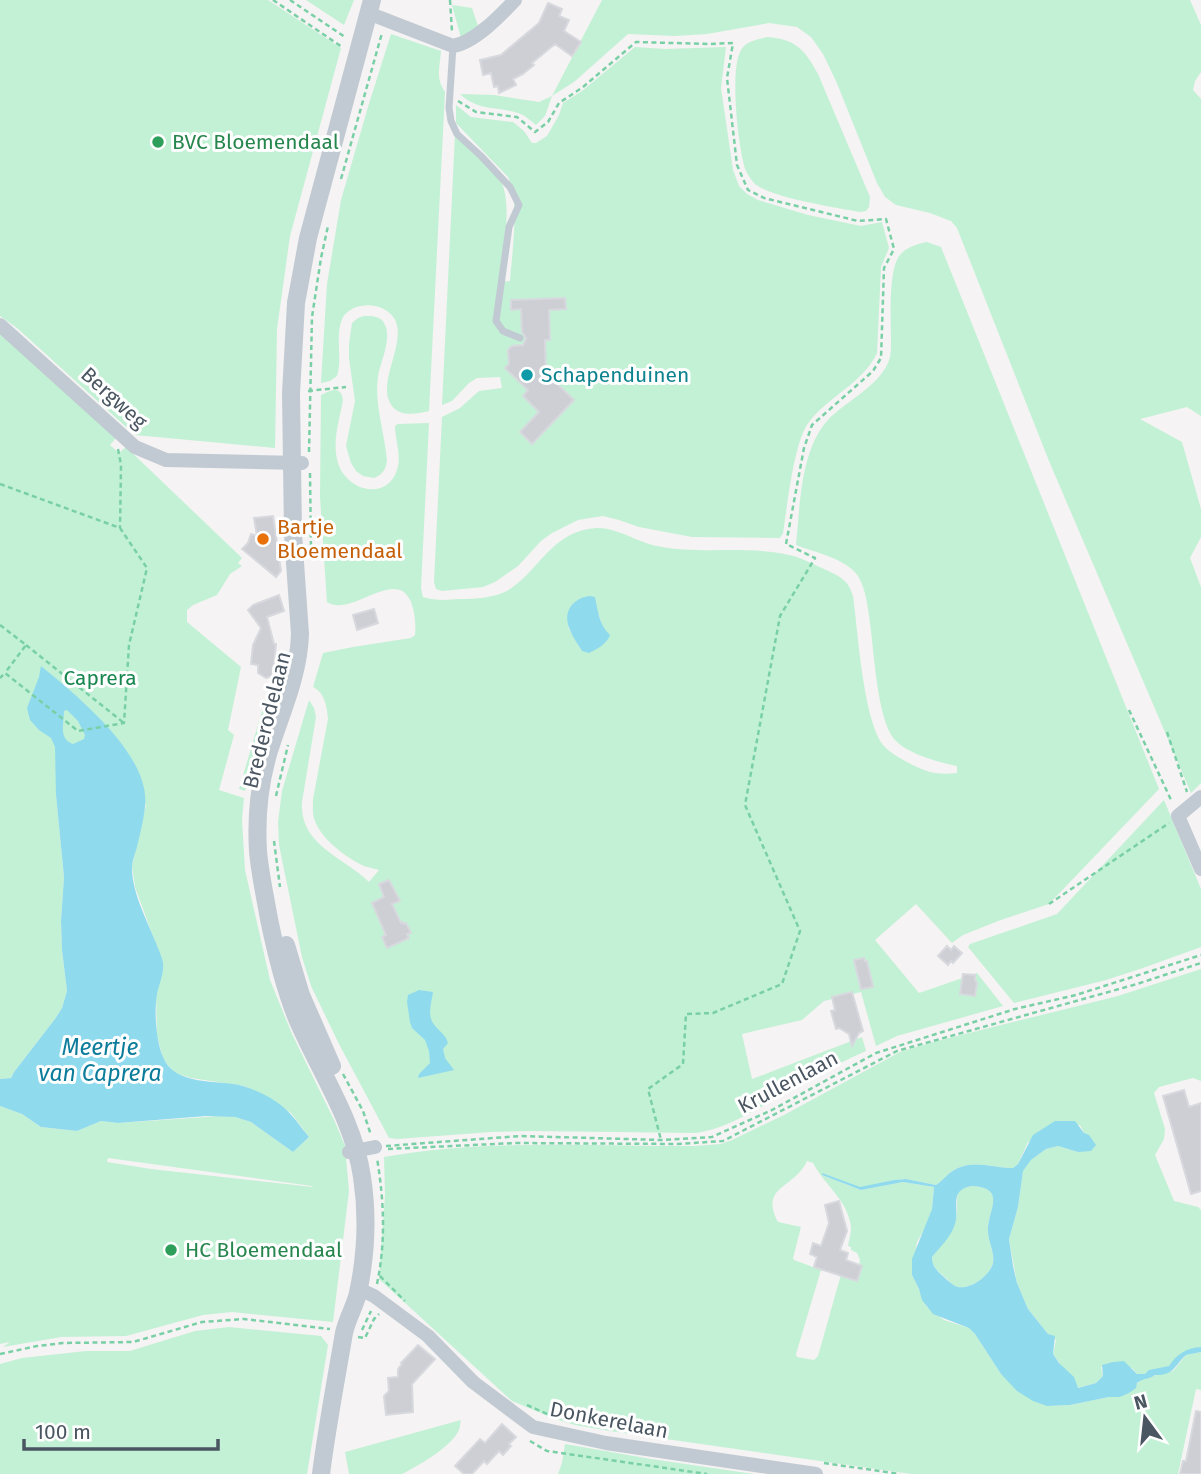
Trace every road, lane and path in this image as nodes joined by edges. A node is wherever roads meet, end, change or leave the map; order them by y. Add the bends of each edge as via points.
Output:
1 (273, 0) edge
2 (290, 0) edge
3 (450, 0) edge
4 (514, 0) edge
5 (376, 7) edge
6 (349, 40) dead end
7 (453, 46) junction
8 (347, 51) dead end
9 (375, 57) dead end
10 (450, 96) junction
11 (340, 182) dead end
12 (330, 219) dead end
13 (0, 325) edge
14 (520, 338) dead end
15 (346, 387) dead end
16 (300, 388) junction
17 (118, 449) dead end
18 (303, 461) junction
19 (0, 484) edge
20 (120, 528) junction
21 (311, 552) dead end
22 (0, 625) edge
23 (26, 645) junction
24 (5, 673) junction
25 (0, 678) edge
26 (1129, 710) dead end
27 (124, 723) junction
28 (1167, 732) dead end
29 (291, 736) dead end
30 (1196, 801) edge
31 (267, 803) junction
32 (1178, 816) junction
33 (273, 832) dead end
34 (1201, 869) edge
35 (281, 898) dead end
36 (1049, 904) dead end
37 (1201, 955) edge
38 (1201, 963) edge
39 (338, 1065) dead end
40 (661, 1140) junction
41 (362, 1150) junction
42 (379, 1274) junction
43 (367, 1293) junction
44 (412, 1307) dead end
45 (337, 1330) dead end
46 (358, 1337) dead end
47 (0, 1354) edge
48 (525, 1404) dead end
49 (565, 1422) dead end
50 (820, 1469) edge
51 (321, 1474) edge
52 (900, 1474) edge

1 - 8 path
2 - 6 path
3 - 7 path
4 - 7 street via 478,34
5 - 7 street
5 - 16 street, Brederodelaan via 309,288
7 - 10 lane
9 - 11 path
10 - 14 lane via 451,121 457,134 510,187 519,205 509,227 496,321 503,331
10 - 40 path via 476,112 517,117 535,132 548,122 559,103 636,42 733,43 727,78 737,165 748,190 859,221 886,219 894,249 884,268 881,358 812,425 804,448 786,544 815,558 780,616 746,805 800,931 782,984 713,1013 686,1014 683,1063 648,1089
12 - 16 path
13 - 18 street, Bergweg via 135,447 166,460
15 - 16 path
16 - 18 street, Brederodelaan
16 - 18 path
17 - 20 path
18 - 21 path
18 - 31 street, Brederodelaan via 302,582 304,629 310,643 295,684
19 - 20 path
20 - 27 path via 147,568 129,645
22 - 23 path
23 - 24 path
23 - 27 path
24 - 25 path
24 - 27 path via 78,731
26 - 32 path
28 - 30 path
29 - 31 path, Brederodelaan
30 - 32 street
31 - 41 street, Brederodelaan via 271,865 291,962 312,1021 357,1118
32 - 34 street
32 - 36 path
33 - 35 path
37 - 40 path, Krullenlaan via 876,1053 712,1137
38 - 41 path via 897,1051 723,1141
39 - 41 path via 363,1111
40 - 41 path, Krullenlaan via 521,1136
41 - 42 path via 382,1188
41 - 43 street, Brederodelaan via 376,1196 376,1252
42 - 43 path
42 - 44 path
43 - 46 path via 369,1315
43 - 50 street, Donkerelaan via 428,1336 473,1382 533,1427 606,1443
43 - 51 street, Brederodelaan via 356,1331 342,1351
45 - 47 path via 244,1319 202,1322 133,1342 63,1343
48 - 49 path
50 - 52 path

